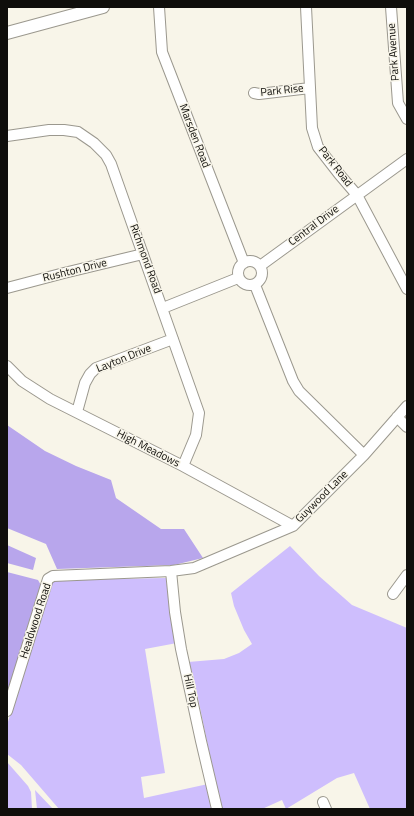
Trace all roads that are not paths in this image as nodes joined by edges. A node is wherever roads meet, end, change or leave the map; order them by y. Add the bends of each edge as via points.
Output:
1 (103, 7) edge
2 (158, 7) edge
3 (306, 7) edge
4 (391, 7) edge
5 (7, 33) edge
6 (310, 88) junction
7 (254, 93) dead end
8 (407, 119) edge
9 (7, 136) edge
10 (407, 159) edge
11 (357, 195) junction
12 (142, 254) junction
13 (244, 263) junction
14 (260, 266) junction
15 (238, 278) junction
16 (255, 285) junction
17 (7, 288) edge
18 (407, 289) edge
19 (162, 308) junction
20 (173, 339) junction
21 (7, 366) edge
22 (407, 406) edge
23 (77, 412) junction
24 (397, 417) junction
25 (407, 428) edge
26 (364, 454) junction
27 (183, 466) junction
28 (293, 526) junction
29 (171, 571) junction
30 (407, 575) edge
31 (393, 594) dead end
32 (7, 711) edge
33 (217, 809) edge

1 - 5 street
2 - 13 street, Marsden Road via 162,52
3 - 6 street, Park Road
4 - 8 street, Park Avenue via 398,103
6 - 7 street, Park Rise
6 - 11 street, Park Road via 312,128 318,146
9 - 12 street, Richmond Road via 64,130 78,132 94,143 111,164
10 - 11 street, Central Drive
11 - 14 street, Central Drive
11 - 18 street, Park Road
12 - 17 street, Rushton Drive
12 - 19 street, Richmond Road
13 - 14 street via 253,261
13 - 15 street via 238,269
14 - 16 street via 262,277
15 - 16 street via 245,285
15 - 19 street
16 - 26 street via 299,391
19 - 20 street, Richmond Road
20 - 23 street, Layton Drive via 96,368 85,383
20 - 27 street, Richmond Road via 199,413 196,435
21 - 23 street, High Meadows via 22,381
22 - 24 street, Guywood Lane
23 - 27 street, High Meadows
24 - 25 street
24 - 26 street, Guywood Lane
26 - 28 street, Guywood Lane
27 - 28 street, High Meadows
28 - 29 street, Guywood Lane via 194,568
29 - 32 street, Healdwood Road via 54,576 48,579
29 - 33 street, Hill Top via 182,649
30 - 31 street

